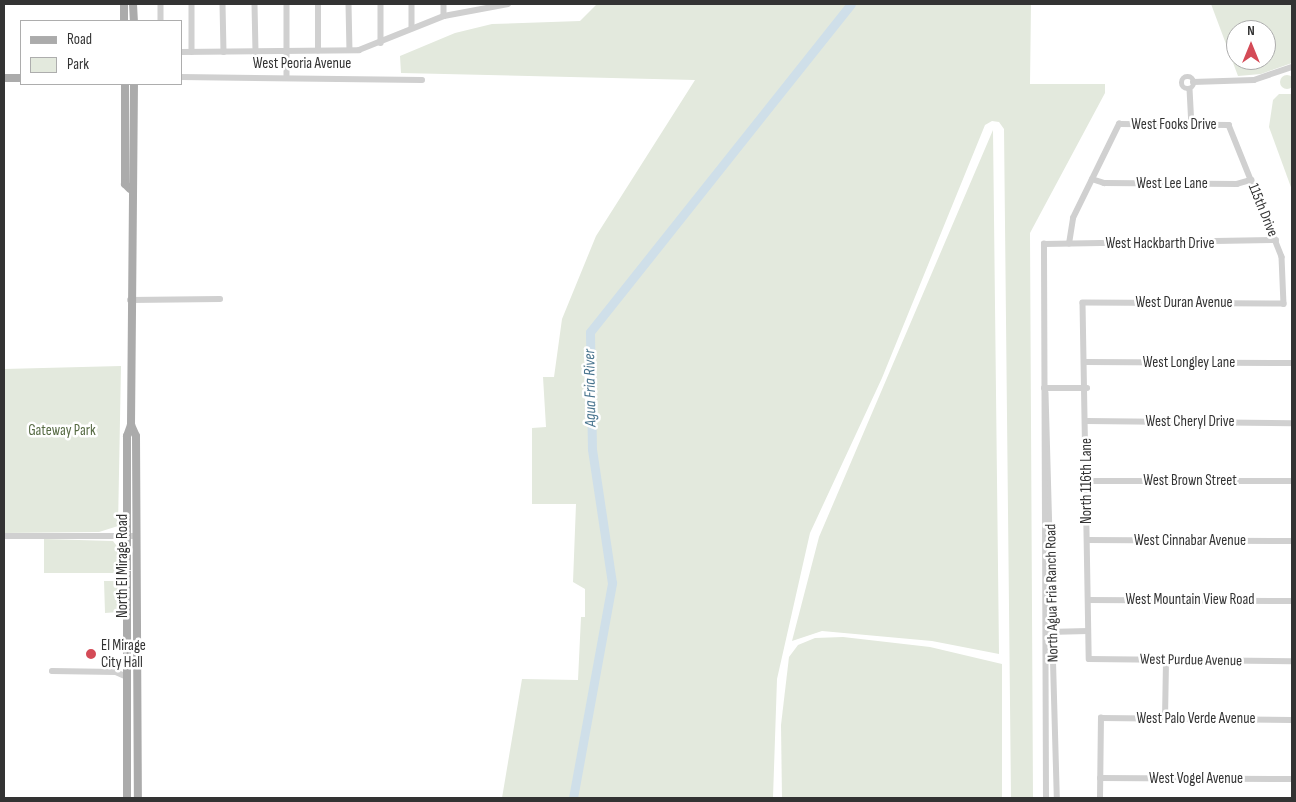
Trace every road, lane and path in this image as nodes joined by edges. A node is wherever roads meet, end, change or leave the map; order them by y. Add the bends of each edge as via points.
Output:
1 (124, 4) edge
2 (133, 4) edge
3 (161, 4) edge
4 (192, 4) edge
5 (224, 4) edge
6 (255, 4) edge
7 (287, 4) edge
8 (318, 4) edge
9 (349, 4) edge
10 (381, 4) edge
11 (412, 4) edge
12 (444, 4) edge
13 (508, 4) edge
14 (489, 5) edge
15 (475, 6) edge
16 (444, 16) junction
17 (124, 20) edge
18 (134, 20) edge
19 (161, 20) edge
20 (412, 28) junction
21 (381, 43) junction
22 (350, 50) junction
23 (287, 51) junction
24 (318, 51) junction
25 (182, 52) edge
26 (192, 52) junction
27 (224, 52) junction
28 (256, 52) junction
29 (1292, 67) edge
30 (182, 77) edge
31 (287, 77) junction
32 (4, 78) edge
33 (20, 78) edge
34 (422, 80) dead end
35 (1193, 82) junction
36 (124, 85) edge
37 (134, 85) edge
38 (1190, 89) junction
39 (1192, 125) junction
40 (1229, 125) joint
41 (1092, 179) junction
42 (1251, 180) junction
43 (130, 189) junction
44 (1276, 240) junction
45 (1044, 244) joint
46 (1069, 244) junction
47 (1292, 298) edge
48 (220, 299) dead end
49 (130, 300) junction
50 (1284, 300) junction
51 (1083, 303) joint
52 (1086, 362) junction
53 (1292, 363) edge
54 (1044, 388) junction
55 (1087, 388) junction
56 (1087, 421) junction
57 (1292, 423) edge
58 (131, 425) junction
59 (126, 436) junction
60 (136, 436) junction
61 (1087, 481) junction
62 (1292, 482) edge
63 (4, 536) edge
64 (126, 536) junction
65 (137, 536) junction
66 (1088, 540) junction
67 (1292, 541) edge
68 (1088, 600) junction
69 (1292, 601) edge
70 (1088, 631) junction
71 (1048, 632) junction
72 (1089, 659) joint
73 (1166, 659) junction
74 (1292, 661) edge
75 (52, 671) dead end
76 (126, 677) junction
77 (1165, 719) junction
78 (1292, 720) edge
79 (1100, 778) junction
80 (1292, 779) edge
81 (127, 798) edge
82 (138, 798) edge
83 (1046, 798) edge
84 (1057, 798) edge
85 (1100, 798) edge

1 - 17 main road
2 - 18 main road
3 - 19 street
4 - 26 street
5 - 27 street
6 - 28 street
7 - 23 street
8 - 24 street
9 - 22 street
10 - 21 street
11 - 20 street
12 - 16 street
13 - 14 street
14 - 15 street
15 - 16 street
16 - 20 street
20 - 21 street
21 - 22 street
22 - 24 street
23 - 24 street
23 - 28 street
23 - 31 street
25 - 26 street
26 - 27 street
27 - 28 street
29 - 35 street via 1254,80
30 - 31 street, West Peoria Avenue
31 - 34 street, West Peoria Avenue
32 - 33 main road
35 - 38 street
35 - 38 street via 1189,78 1182,81 1184,88
36 - 43 main road, North El Mirage Road via 125,184
37 - 43 main road, North El Mirage Road via 134,184
38 - 39 street
39 - 40 street, West Fooks Drive
39 - 41 street, West Fooks Drive via 1119,124
40 - 42 street, 115th Drive
41 - 42 street, West Lee Lane via 1104,183 1237,184
41 - 46 street via 1073,218
42 - 44 street, 115th Drive
43 - 49 main road, North El Mirage Road
44 - 46 street, West Hackbarth Drive
44 - 50 street, 115th Drive via 1284,264
45 - 46 street, West Hackbarth Drive
45 - 54 street, North Agua Fria Ranch Road
47 - 50 street
48 - 49 street
49 - 58 main road, North El Mirage Road
50 - 51 street, West Duran Avenue
51 - 52 street, North 116th Lane
52 - 53 street, West Longley Lane
52 - 55 street, North 116th Lane
54 - 55 street
54 - 71 street, North Agua Fria Ranch Road via 1050,432
55 - 56 street, North 116th Lane
56 - 57 street, West Cheryl Drive
56 - 61 street, North 116th Lane
58 - 59 main road, North El Mirage Road
58 - 60 main road, North El Mirage Road
59 - 60 main road
59 - 64 main road, North El Mirage Road
60 - 65 main road, North El Mirage Road
61 - 62 street, West Brown Street
61 - 66 street, North 116th Lane
63 - 64 street
64 - 65 street
64 - 76 main road, North El Mirage Road
65 - 82 main road, North El Mirage Road
66 - 67 street, West Cinnabar Avenue
66 - 68 street, North 116th Lane
68 - 69 street, West Mountain View Road
68 - 70 street, North 116th Lane
70 - 71 street
70 - 72 street, North 116th Lane
71 - 83 street, North Agua Fria Ranch Road
71 - 84 street, North Agua Fria Ranch Road
72 - 73 street, West Purdue Avenue
73 - 74 street, West Purdue Avenue
73 - 77 street
75 - 76 street via 116,672
76 - 81 main road, North El Mirage Road
77 - 78 street, West Palo Verde Avenue
77 - 79 street, West Palo Verde Avenue via 1100,718
79 - 80 street, West Vogel Avenue
79 - 85 street

